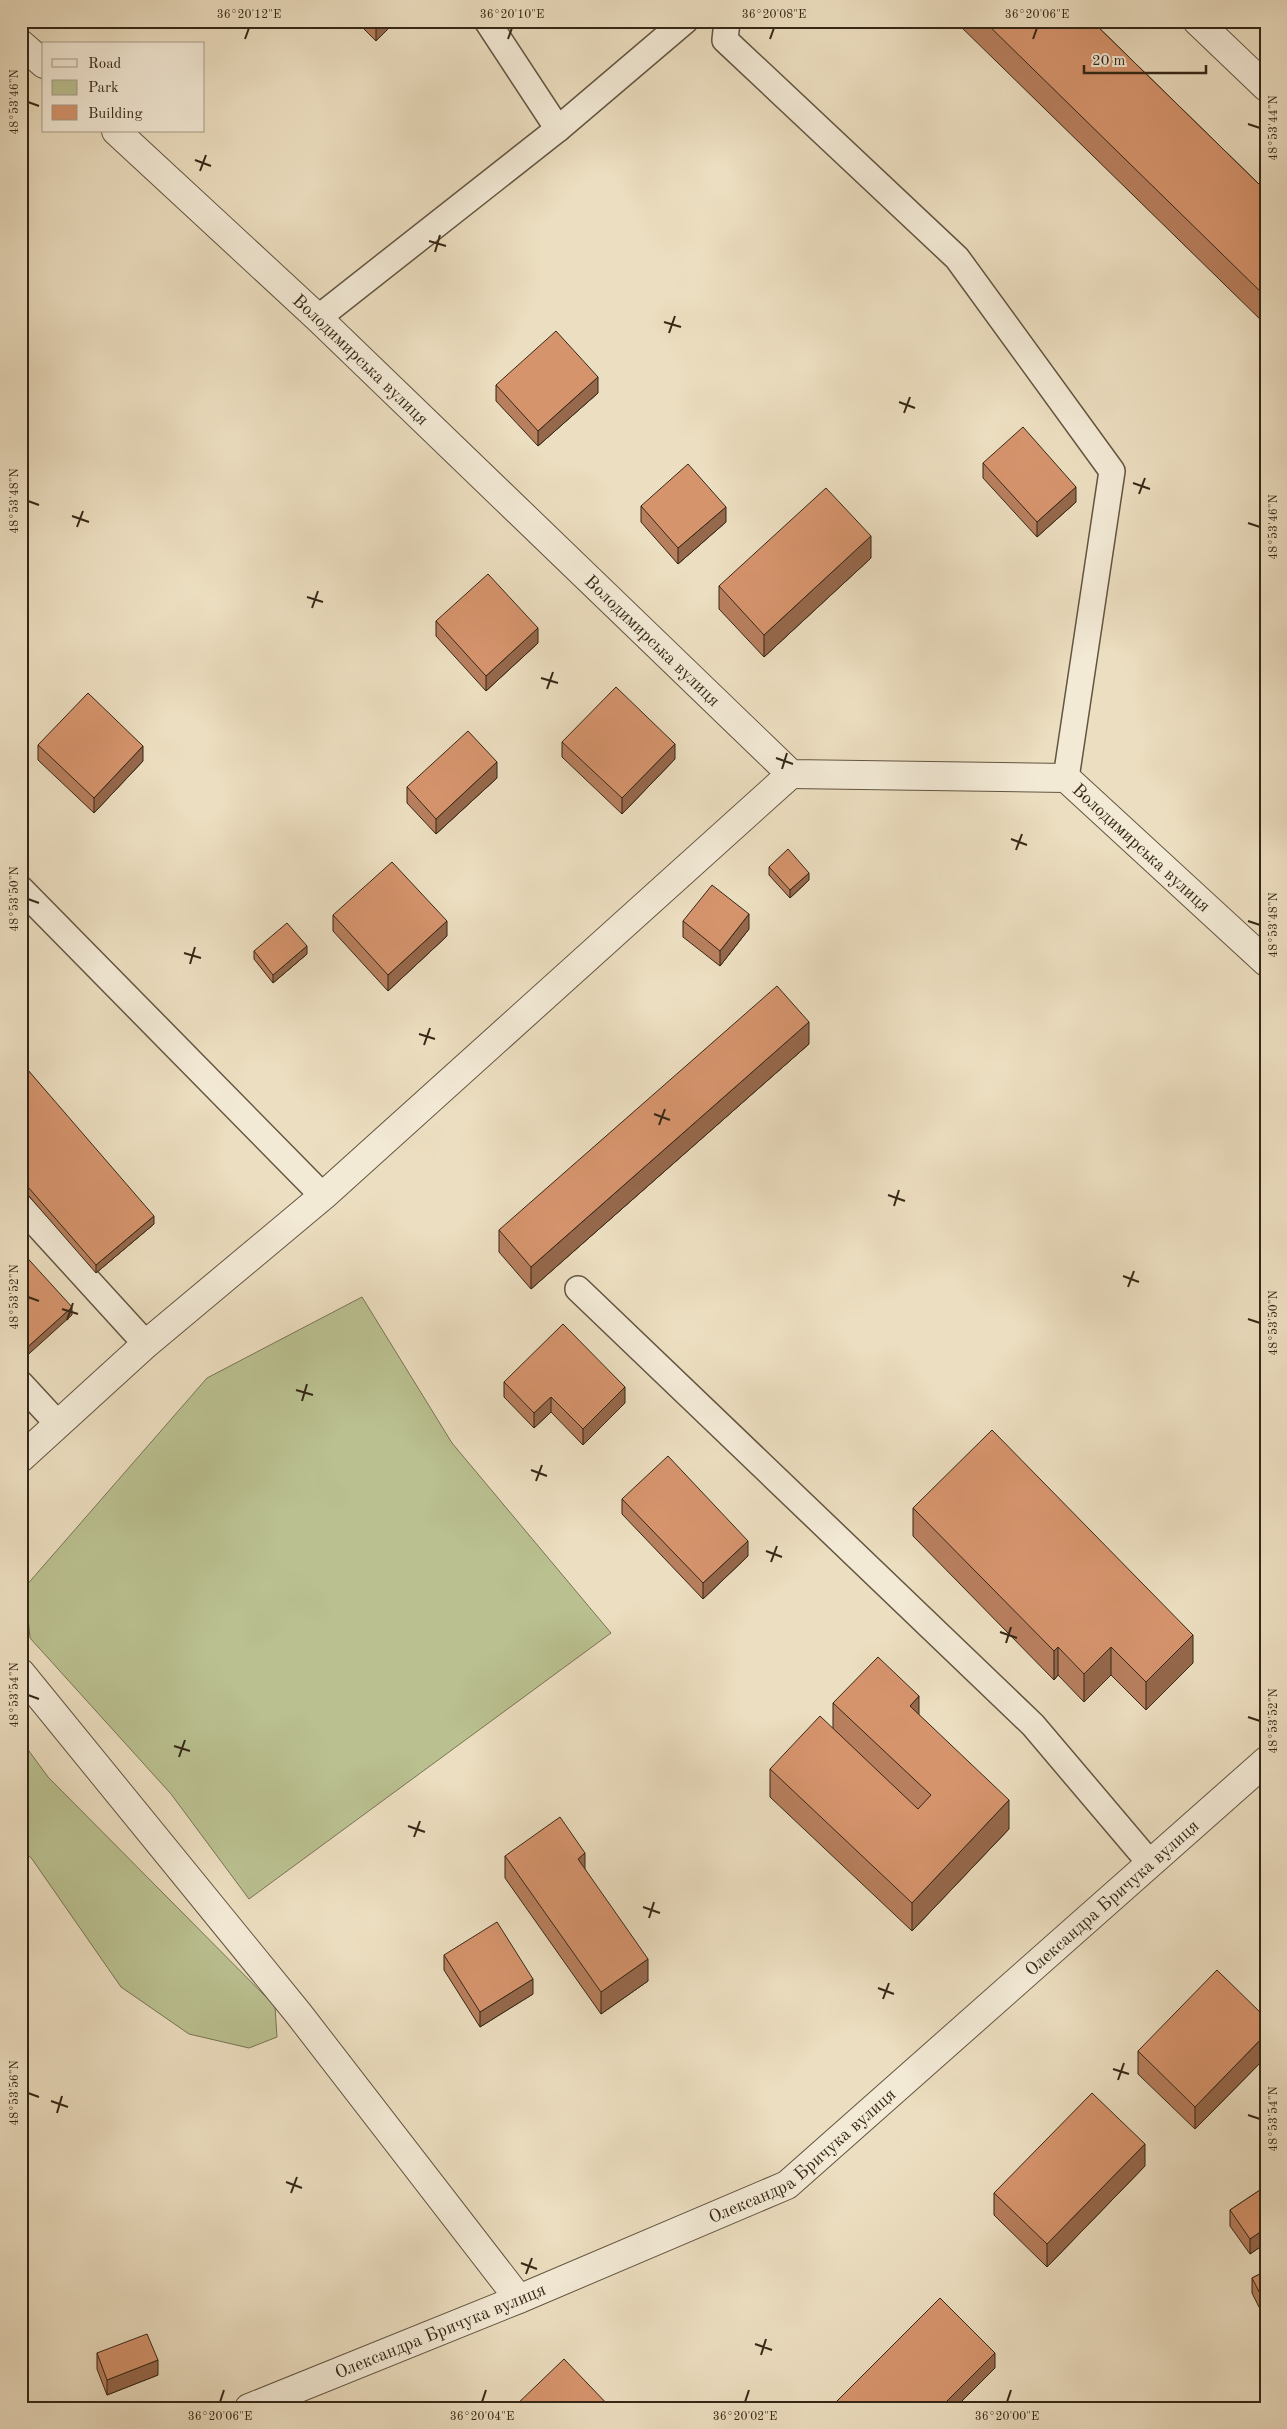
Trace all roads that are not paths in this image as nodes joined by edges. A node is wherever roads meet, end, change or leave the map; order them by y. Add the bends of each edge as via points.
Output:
1 (486, 21) edge
2 (685, 21) edge
3 (727, 21) edge
4 (1197, 21) edge
5 (21, 44) edge
6 (42, 62) edge
7 (1266, 87) edge
8 (558, 129) junction
9 (117, 132) edge
10 (318, 318) junction
11 (791, 774) junction
12 (1066, 778) junction
13 (21, 889) edge
14 (1266, 962) edge
15 (323, 1196) junction
16 (21, 1207) edge
17 (578, 1289) dead end
18 (146, 1344) junction
19 (21, 1384) edge
20 (58, 1424) junction
21 (21, 1458) edge
22 (21, 1673) edge
23 (1266, 1761) edge
24 (1150, 1863) junction
25 (518, 2299) junction
26 (264, 2405) edge

1 - 8 lane
2 - 8 lane
3 - 12 lane via 726,40 957,258 1112,471
4 - 7 street
5 - 6 street
8 - 10 lane
9 - 10 street, Володимирська вулиця
10 - 11 street, Володимирська вулиця
11 - 12 street, Володимирська вулиця
11 - 15 street
12 - 14 street, Володимирська вулиця
13 - 15 lane
15 - 18 street
16 - 18 lane
17 - 24 lane via 1034,1724
18 - 20 street
19 - 20 lane
20 - 21 street
22 - 25 street via 298,2013
23 - 24 street, Олександра Бричука вулиця
24 - 25 street, Олександра Бричука вулиця via 787,2185
25 - 26 street, Олександра Бричука вулиця

